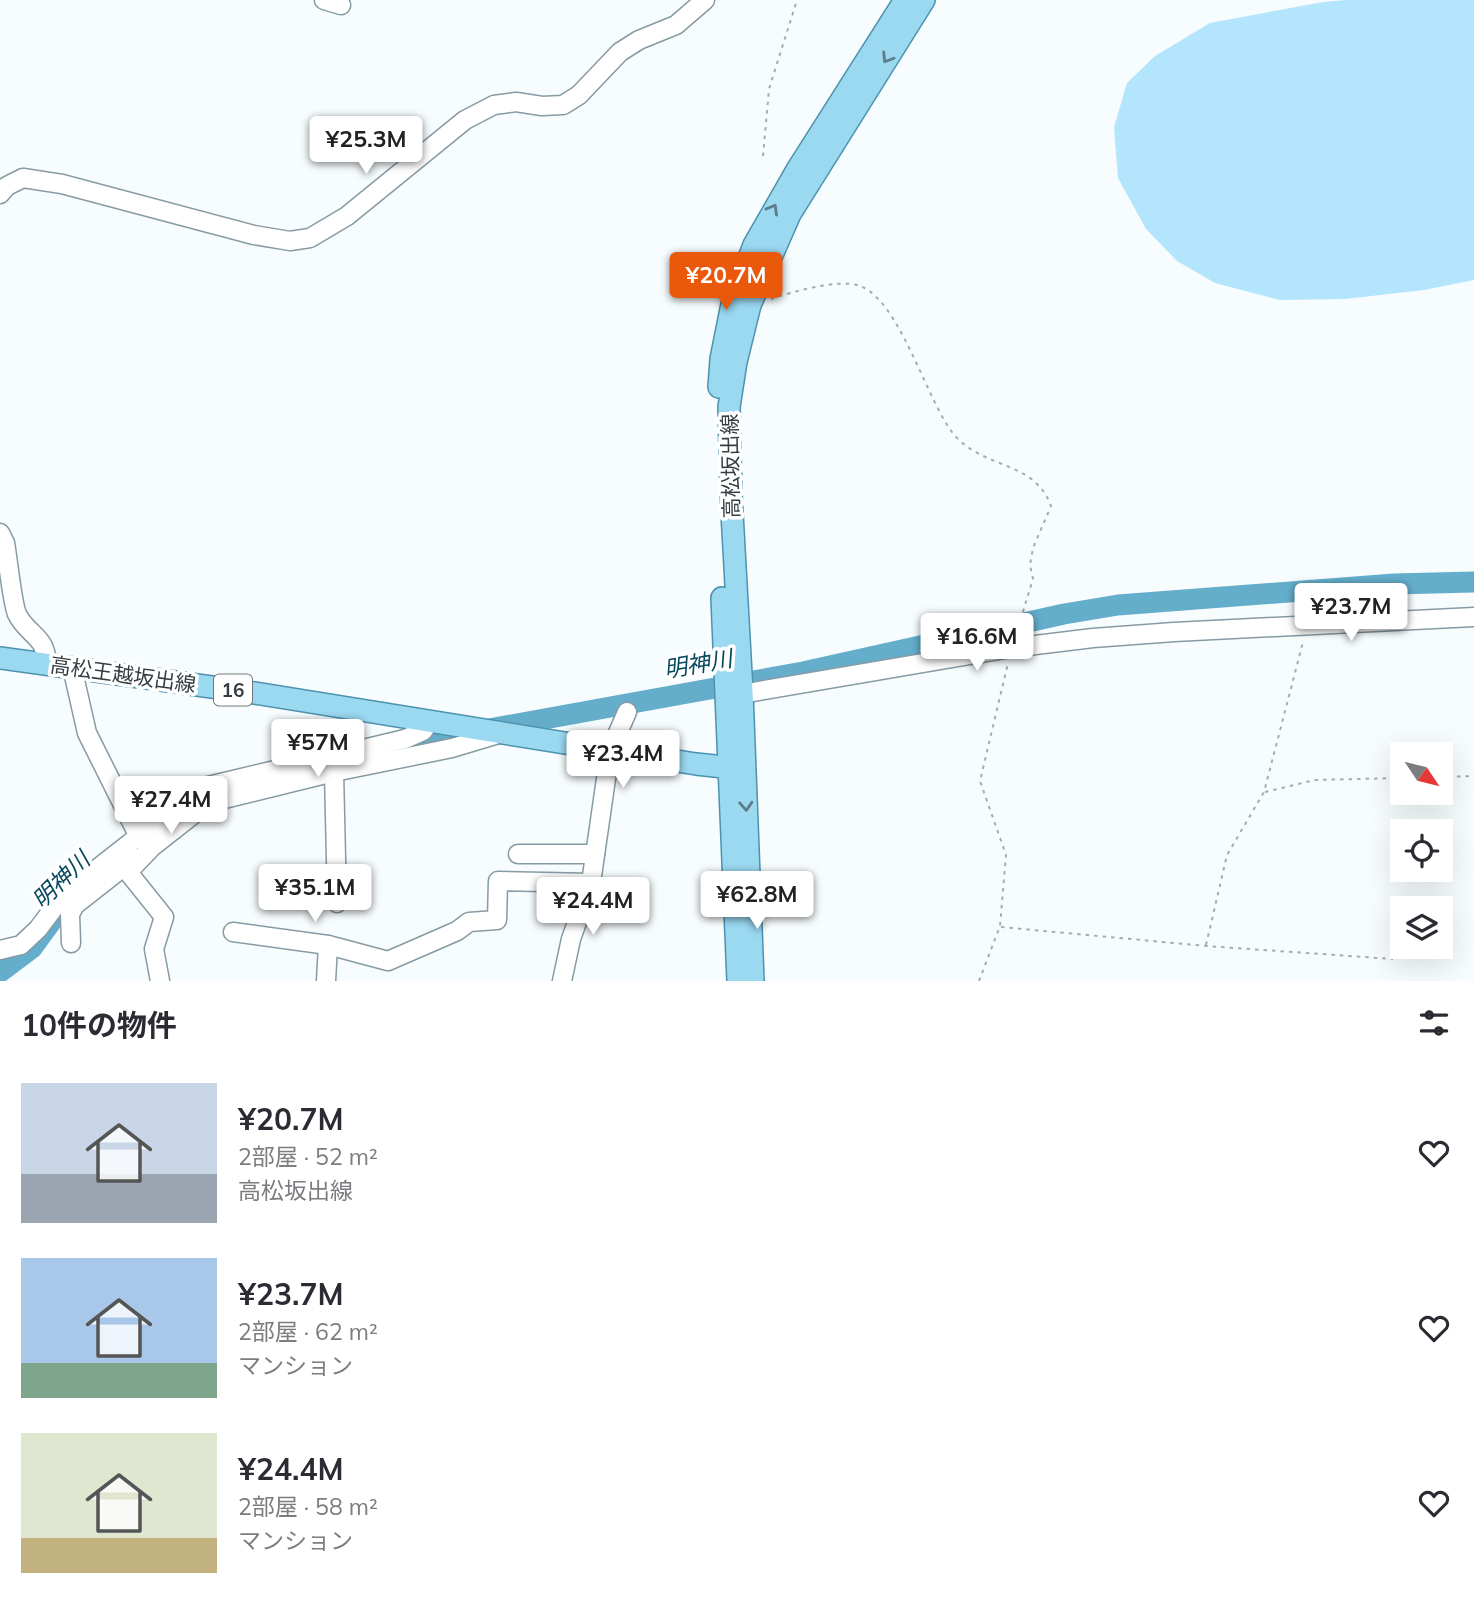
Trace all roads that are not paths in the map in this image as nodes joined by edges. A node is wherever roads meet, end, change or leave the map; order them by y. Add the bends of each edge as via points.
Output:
1 (705, 0) edge
2 (905, 0) edge
3 (924, 0) edge
4 (3, 190) edge
5 (0, 209) edge
6 (0, 533) edge
7 (1474, 617) edge
8 (0, 658) edge
9 (46, 664) junction
10 (72, 667) junction
11 (733, 689) junction
12 (627, 712) dead end
13 (430, 721) junction
14 (502, 733) junction
15 (610, 751) junction
16 (737, 769) junction
17 (334, 772) junction
18 (144, 844) junction
19 (525, 850) dead end
20 (595, 854) junction
21 (591, 883) junction
22 (337, 903) dead end
23 (233, 932) dead end
24 (71, 943) dead end
25 (328, 945) junction
26 (0, 950) edge
27 (160, 981) edge
28 (326, 981) edge
29 (562, 981) edge
30 (738, 981) edge
31 (753, 981) edge

1 - 4 street via 676,25 620,52 579,95 563,104 494,105 465,120 347,216 310,238 290,241 254,235 62,184 23,178
11 -> 2 main road, 高松坂出線 via 717,413 721,359 733,299 775,205
3 -> 11 main road, 高松坂出線 via 790,214 750,305 729,407
4 - 5 street
6 - 9 street via 17,614 44,645
7 - 11 street via 1093,638
8 - 9 main road, 高松王越坂出線 / 16
9 - 10 main road, 高松王越坂出線 / 16
10 - 13 main road, 高松王越坂出線 / 16
10 - 18 street via 87,733
11 - 16 main road, 高松坂出線
12 - 15 street
13 - 14 main road, 高松王越坂出線 / 16
13 - 18 street via 423,731 405,739 208,786 177,806
14 - 15 main road, 高松王越坂出線 / 16
14 - 17 street
15 - 16 main road, 高松王越坂出線 / 16
15 - 20 street
16 - 30 main road, 高松坂出線
16 -> 31 main road, 高松坂出線
17 - 18 street via 208,803
17 - 22 street
18 - 24 street via 75,905 70,914
18 - 26 street via 79,883 21,945
18 - 27 street via 128,872 164,917 154,949
19 - 20 street
20 - 21 street
21 - 25 street via 498,881 497,920 469,922 457,932 388,961
21 - 29 street
23 - 25 street
25 - 28 street

